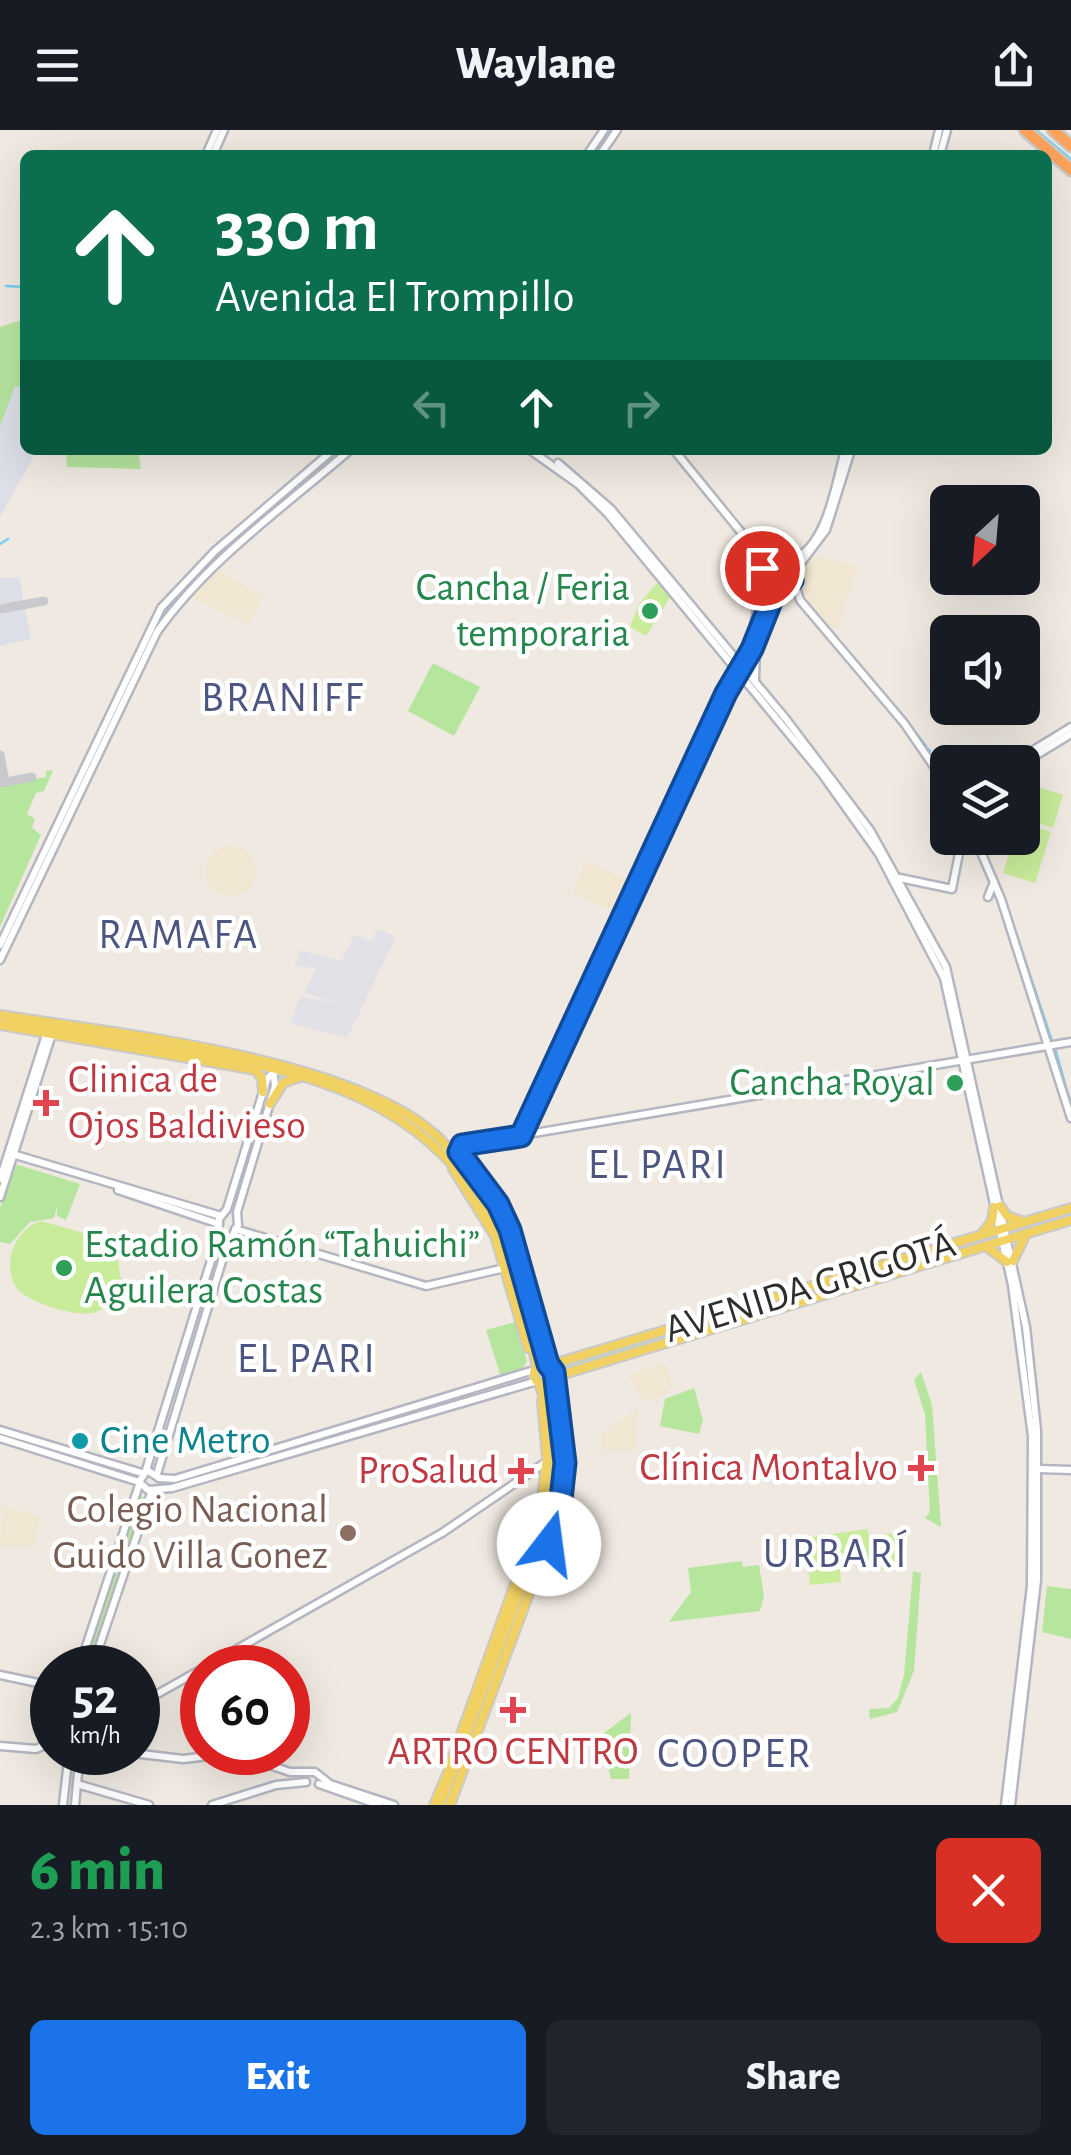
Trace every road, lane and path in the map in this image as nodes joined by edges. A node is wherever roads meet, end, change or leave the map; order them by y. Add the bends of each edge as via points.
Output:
1 (939, 130) edge
2 (948, 130) edge
3 (1025, 130) edge
4 (1053, 130) edge
5 (940, 143) junction
6 (938, 150) edge
7 (1068, 156) edge
8 (329, 455) edge
9 (344, 455) edge
10 (540, 455) edge
11 (678, 455) edge
12 (846, 455) edge
13 (847, 455) edge
14 (258, 522) junction
15 (636, 543) junction
16 (758, 553) junction
17 (782, 562) junction
18 (763, 577) junction
19 (793, 577) junction
20 (671, 585) junction
21 (778, 591) junction
22 (800, 600) junction
23 (156, 615) junction
24 (146, 632) junction
25 (156, 632) junction
26 (757, 637) junction
27 (748, 646) junction
28 (147, 647) junction
29 (726, 648) junction
30 (740, 665) junction
31 (753, 682) junction
32 (730, 683) junction
33 (1071, 731) edge
34 (797, 741) junction
35 (807, 745) junction
36 (1040, 748) edge
37 (1040, 752) edge
38 (808, 756) junction
39 (819, 760) junction
40 (930, 760) edge
41 (959, 855) edge
42 (982, 855) edge
43 (883, 862) junction
44 (908, 868) dead end
45 (897, 874) junction
46 (994, 881) junction
47 (922, 882) junction
48 (988, 896) dead end
49 (910, 904) junction
50 (0, 945) edge
51 (931, 948) junction
52 (940, 952) junction
53 (0, 960) edge
54 (0, 1013) edge
55 (0, 1025) edge
56 (956, 1032) junction
57 (48, 1036) junction
58 (1071, 1042) edge
59 (964, 1044) junction
60 (144, 1045) junction
61 (1053, 1046) junction
62 (172, 1057) junction
63 (260, 1060) junction
64 (966, 1061) junction
65 (293, 1067) junction
66 (255, 1070) junction
67 (273, 1072) junction
68 (299, 1077) junction
69 (966, 1078) junction
70 (975, 1090) junction
71 (263, 1092) junction
72 (265, 1103) junction
73 (1071, 1118) edge
74 (252, 1126) junction
75 (978, 1127) junction
76 (521, 1136) junction
77 (986, 1141) junction
78 (257, 1146) junction
79 (452, 1151) junction
80 (11, 1154) junction
81 (0, 1178) edge
82 (472, 1180) junction
83 (492, 1195) junction
84 (0, 1197) edge
85 (231, 1198) junction
86 (240, 1201) junction
87 (997, 1206) junction
88 (1071, 1208) edge
89 (487, 1210) junction
90 (237, 1219) junction
91 (221, 1220) junction
92 (1071, 1221) edge
93 (1025, 1222) junction
94 (490, 1225) junction
95 (1002, 1229) junction
96 (235, 1230) junction
97 (249, 1231) junction
98 (1026, 1234) junction
99 (978, 1236) junction
100 (1005, 1240) junction
101 (216, 1244) junction
102 (983, 1246) junction
103 (226, 1248) junction
104 (1010, 1262) junction
105 (508, 1270) junction
106 (812, 1293) junction
107 (1020, 1331) junction
108 (1028, 1346) junction
109 (548, 1363) junction
110 (1026, 1368) junction
111 (535, 1369) junction
112 (175, 1378) junction
113 (554, 1379) junction
114 (502, 1382) junction
115 (539, 1383) junction
116 (1033, 1384) junction
117 (182, 1386) junction
118 (172, 1387) junction
119 (481, 1396) junction
120 (1030, 1412) junction
121 (0, 1430) edge
122 (1037, 1430) junction
123 (0, 1438) edge
124 (151, 1450) junction
125 (162, 1453) junction
126 (1033, 1458) junction
127 (148, 1460) junction
128 (547, 1461) junction
129 (159, 1463) junction
130 (127, 1468) junction
131 (1039, 1468) junction
132 (1071, 1470) edge
133 (144, 1472) junction
134 (158, 1476) junction
135 (127, 1477) junction
136 (175, 1478) junction
137 (1033, 1482) junction
138 (139, 1483) junction
139 (153, 1490) junction
140 (136, 1496) junction
141 (512, 1605) junction
142 (504, 1616) junction
143 (87, 1645) edge
144 (100, 1645) edge
145 (0, 1675) edge
146 (30, 1681) edge
147 (160, 1692) edge
148 (473, 1710) junction
149 (464, 1720) junction
150 (0, 1746) edge
151 (30, 1748) edge
152 (160, 1756) edge
153 (450, 1764) junction
154 (66, 1775) edge
155 (78, 1775) edge
156 (307, 1778) junction
157 (320, 1781) junction
158 (77, 1784) junction
159 (434, 1803) edge
160 (452, 1804) edge
161 (63, 1805) edge
162 (75, 1805) edge
163 (149, 1805) edge
164 (212, 1805) edge
165 (380, 1805) edge
166 (394, 1805) edge
167 (1008, 1805) edge

1 - 5 main road
2 - 5 main road
3 - 7 highway
4 - 7 highway
5 - 6 main road
8 - 14 main road
9 - 14 main road
10 - 15 main road
11 - 16 main road
12 - 17 main road via 821,528 803,554
13 - 19 main road via 826,530
14 - 23 main road via 177,588
14 - 25 main road
15 - 20 main road
15 - 20 main road
16 - 17 main road
16 - 18 main road
17 - 18 main road via 767,566
17 - 19 main road
18 - 21 main road
18 - 27 main road
19 - 21 main road
19 - 22 main road
20 - 29 main road
20 - 29 main road
21 - 22 main road
21 - 26 main road
22 - 40 main road
23 - 24 main road
23 - 25 main road via 150,627
24 - 28 main road
24 - 50 main road
25 - 28 main road
26 - 30 main road
26 - 31 main road
27 - 29 main road
27 - 30 main road
28 - 53 main road
29 - 30 main road
29 - 32 main road
30 - 31 main road
30 - 32 main road
31 - 32 main road
31 - 34 main road
31 - 35 main road
32 - 76 main road
33 - 36 main road
33 - 37 main road
34 - 35 main road
34 - 38 main road
35 - 39 main road
38 - 39 main road
38 - 43 main road
39 - 45 main road
41 - 47 main road via 952,889
42 - 46 main road
43 - 45 main road
43 - 49 main road
44 - 45 main road
45 - 47 main road
45 - 49 main road
46 - 48 main road
46 - 61 main road
47 - 49 main road via 913,888
49 - 51 main road
49 - 52 main road
51 - 52 main road
51 - 56 main road
52 - 59 main road
54 - 63 main road
55 - 57 main road
55 - 60 main road
56 - 59 main road
56 - 64 main road
57 - 62 main road
57 - 80 main road
58 - 61 main road
59 - 64 main road
60 - 62 main road
60 - 67 main road
61 - 64 main road
61 - 73 main road
62 - 66 main road
63 - 65 main road
63 - 67 main road
64 - 69 main road
64 - 70 main road
64 - 76 main road
65 - 67 main road
65 - 79 main road via 361,1090
66 - 67 main road
66 - 71 main road
67 - 68 main road
67 - 71 main road
67 - 72 main road
68 - 72 main road
68 - 79 main road via 367,1100
68 - 94 main road via 402,1126 451,1168
69 - 70 main road
69 - 75 main road
70 - 77 main road
71 - 72 main road
72 - 74 main road
72 - 78 main road
74 - 78 main road via 261,1129
74 - 85 main road
75 - 77 main road
75 - 87 main road
76 - 79 main road
77 - 87 main road
78 - 86 main road
79 - 82 main road
79 - 83 main road
79 - 89 main road
80 - 81 main road
80 - 84 main road
80 - 91 main road
82 - 83 main road
82 - 109 main road via 502,1233 536,1346
83 - 109 main road via 510,1230
85 - 86 main road
85 - 91 main road
86 - 90 main road
87 - 93 main road
87 - 95 main road
87 - 99 main road
88 - 93 main road, AVENIDA GRIGOTÁ
89 - 94 main road
89 - 105 main road
90 - 91 main road via 231,1213
90 - 96 main road
90 - 97 main road
91 - 96 main road via 226,1232
91 - 101 main road
92 - 98 main road, AVENIDA GRIGOTÁ
93 - 95 main road, AVENIDA GRIGOTÁ
94 - 105 main road
95 - 99 main road, AVENIDA GRIGOTÁ
95 - 100 main road
96 - 97 main road
96 - 103 main road
97 - 105 main road via 426,1286
98 - 100 main road, AVENIDA GRIGOTÁ
98 - 104 main road
99 - 106 main road, AVENIDA GRIGOTÁ
100 - 102 main road, AVENIDA GRIGOTÁ
100 - 104 main road
101 - 103 main road
101 - 112 main road
102 - 104 main road
102 - 106 main road, AVENIDA GRIGOTÁ
103 - 117 main road
104 - 107 main road
104 - 108 main road
105 - 111 main road
105 - 111 main road
106 - 109 main road, AVENIDA GRIGOTÁ
106 - 113 main road, AVENIDA GRIGOTÁ
107 - 108 main road
107 - 110 main road
108 - 116 main road
109 - 111 main road, AVENIDA GRIGOTÁ
109 - 113 main road
110 - 116 main road
110 - 120 main road
111 - 114 main road
111 - 115 main road
112 - 117 main road
112 - 118 main road
113 - 115 main road, AVENIDA GRIGOTÁ
113 - 159 main road via 548,1517
113 - 160 main road via 564,1431 560,1508
114 - 119 main road
114 - 136 main road
115 - 119 main road
115 - 128 main road
115 - 141 main road via 550,1432 550,1486
116 - 122 main road
117 - 118 main road
117 - 125 main road
118 - 124 main road
119 - 139 main road
120 - 122 main road
120 - 126 main road
121 - 130 main road
122 - 131 main road
123 - 135 main road
124 - 125 main road
124 - 127 main road
125 - 129 main road
126 - 131 main road
126 - 137 main road
127 - 130 main road
127 - 133 main road
128 - 142 main road via 540,1514
128 - 147 main road via 474,1514
129 - 134 main road
129 - 136 main road
130 - 133 main road
131 - 132 main road
131 - 137 main road
131 - 167 main road via 1033,1633
133 - 134 main road
133 - 138 main road
134 - 136 main road
134 - 139 main road
135 - 138 main road
135 - 140 main road
137 - 167 main road via 1032,1586
138 - 139 main road
138 - 140 main road
139 - 144 main road
140 - 143 main road
141 - 142 main road
141 - 148 main road
142 - 149 main road
145 - 146 main road
148 - 149 main road
148 - 153 main road
149 - 153 main road
150 - 151 main road
152 - 156 main road via 234,1754
153 - 159 main road
154 - 161 main road
155 - 158 main road
156 - 157 main road via 316,1773
156 - 157 main road via 312,1787
156 - 164 main road
157 - 165 main road
157 - 166 main road
158 - 162 main road
158 - 163 main road

